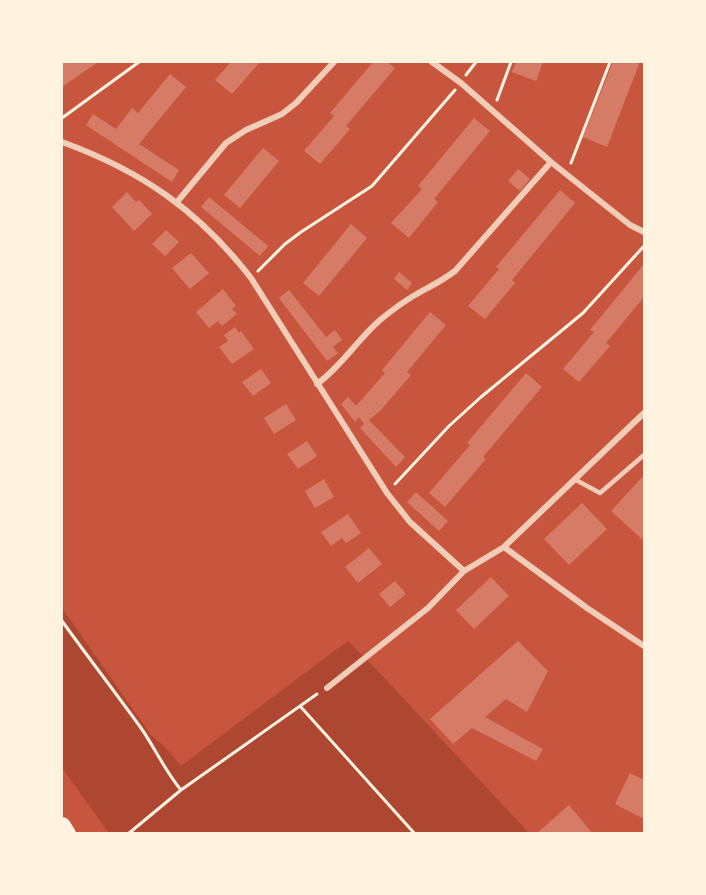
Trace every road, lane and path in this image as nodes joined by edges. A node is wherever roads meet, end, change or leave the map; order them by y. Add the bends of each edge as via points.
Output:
1 (139, 62) edge
2 (334, 62) edge
3 (432, 62) edge
4 (511, 62) edge
5 (610, 62) edge
6 (461, 83) junction
7 (493, 110) junction
8 (62, 118) edge
9 (62, 142) edge
10 (551, 162) junction
11 (567, 174) junction
12 (177, 202) junction
13 (645, 232) edge
14 (645, 246) edge
15 (251, 278) junction
16 (317, 384) junction
17 (645, 413) edge
18 (645, 455) edge
19 (576, 480) junction
20 (387, 493) junction
21 (504, 547) junction
22 (464, 572) junction
23 (62, 621) edge
24 (645, 646) edge
25 (327, 688) joint
26 (299, 706) junction
27 (181, 790) junction
28 (128, 834) edge
29 (415, 834) edge

1 - 8 path
2 - 12 street via 297,103 226,143
3 - 6 street
4 - 7 path
5 - 11 path
6 - 7 street
6 - 15 path via 372,186 301,232
7 - 10 street
9 - 12 street via 131,172
10 - 11 street
10 - 16 street via 455,271 386,315 333,373
11 - 13 street via 630,225
12 - 15 street via 217,238
14 - 20 path via 583,313 449,426
15 - 16 street
16 - 20 street
17 - 19 street
18 - 19 lane via 600,493
19 - 21 street
20 - 22 street via 410,522
21 - 22 street
21 - 24 street
22 - 25 street via 428,608
23 - 27 path
25 - 26 path
26 - 27 path
26 - 29 path
27 - 28 path

